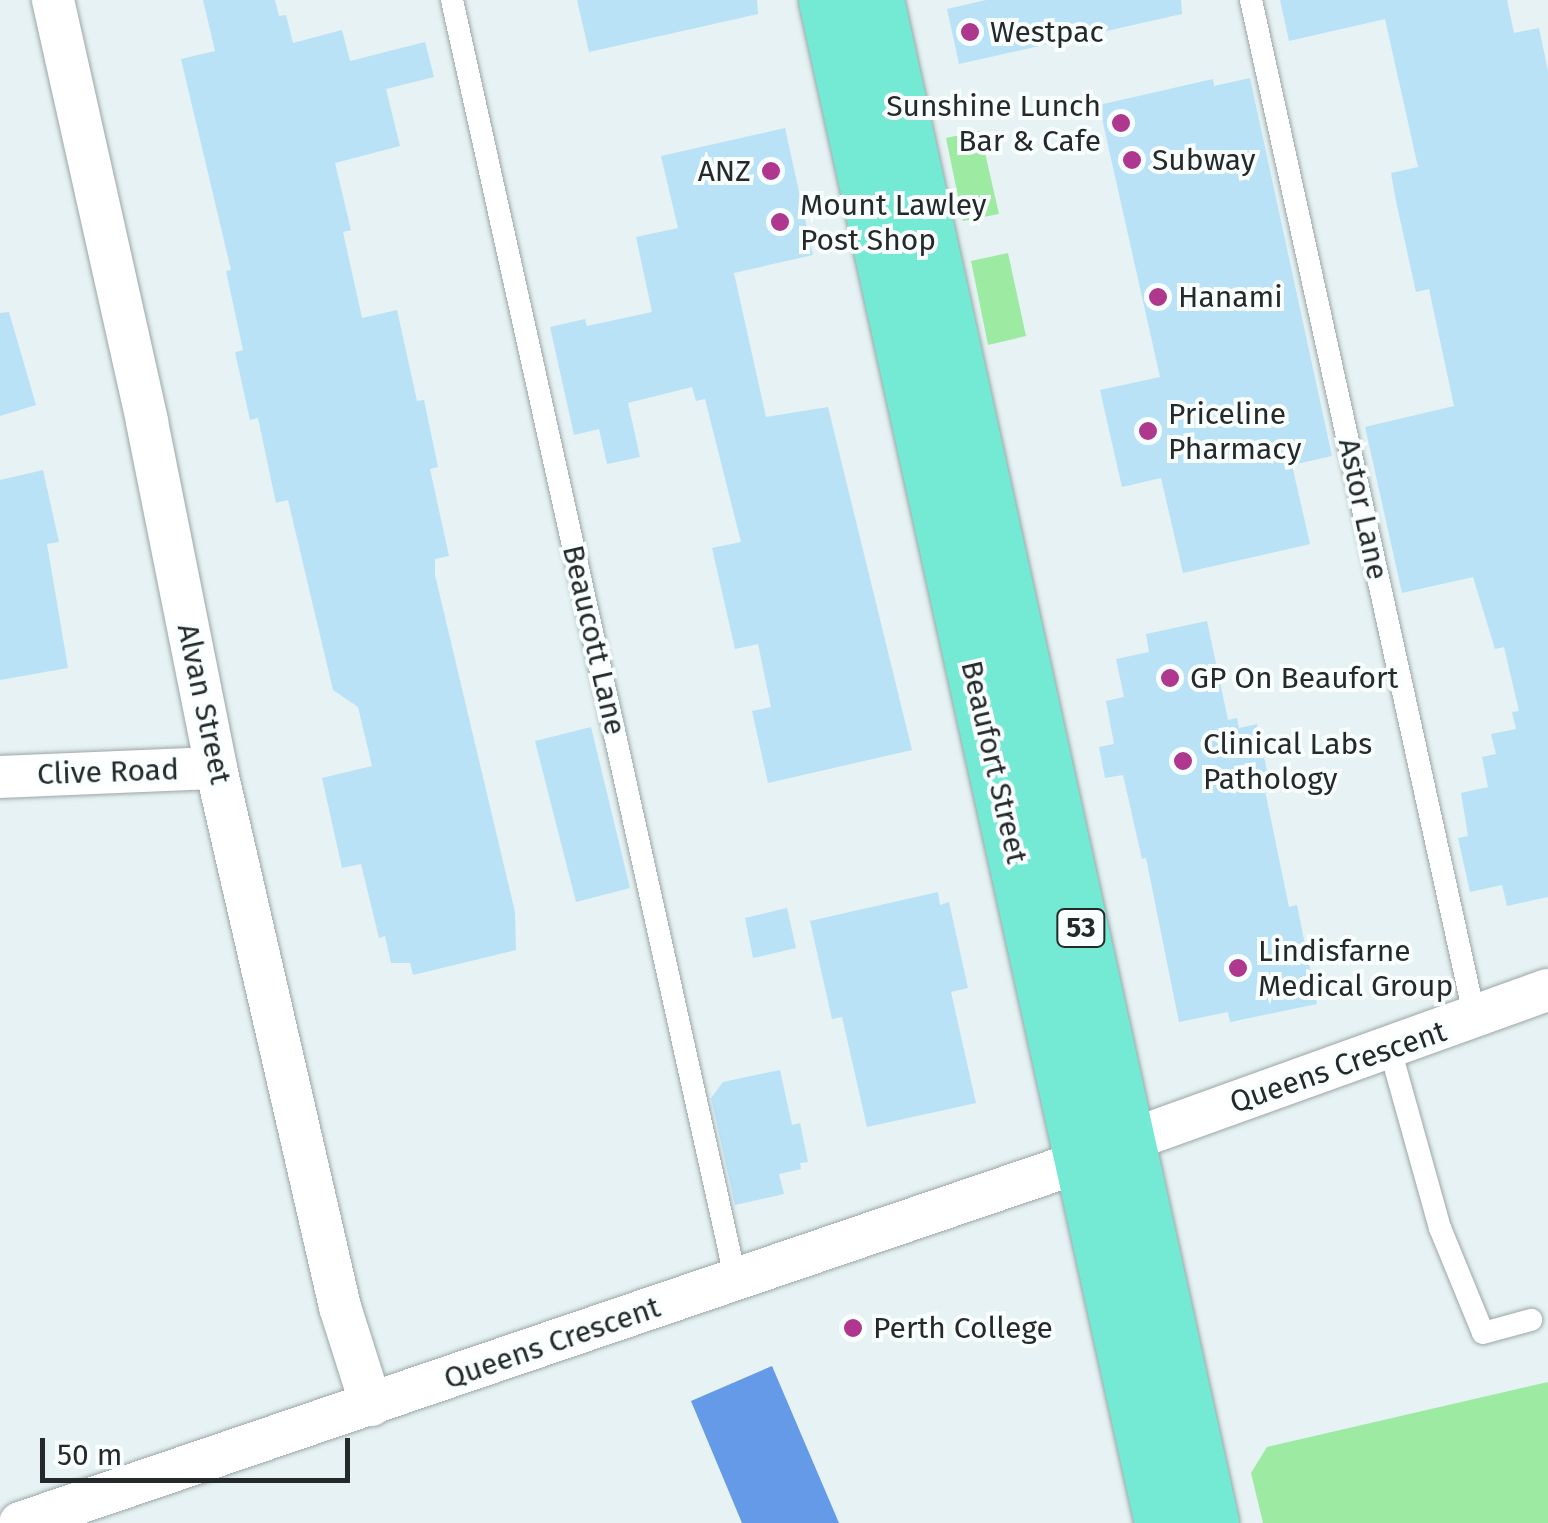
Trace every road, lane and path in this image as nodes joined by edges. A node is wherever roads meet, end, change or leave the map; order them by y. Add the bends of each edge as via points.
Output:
1 (53, 0) edge
2 (452, 0) edge
3 (826, 0) edge
4 (876, 0) edge
5 (1251, 0) edge
6 (216, 768) junction
7 (0, 777) edge
8 (1548, 990) edge
9 (1475, 1019) junction
10 (1390, 1049) junction
11 (1105, 1151) junction
12 (736, 1281) junction
13 (1531, 1320) dead end
14 (372, 1405) junction
15 (20, 1523) edge
16 (1162, 1523) edge
17 (1211, 1523) edge

1 - 6 street, Alvan Street
2 - 12 lane, Beaucott Lane
3 - 11 main road, Beaufort Street / 53
4 - 11 main road, Beaufort Street / 53
5 - 9 lane, Astor Lane
6 - 7 street, Clive Road
6 - 14 street, Alvan Street via 340,1307
8 - 9 street, Queens Crescent
9 - 10 street, Queens Crescent
10 - 11 street, Queens Crescent
10 - 13 lane via 1440,1228 1484,1333
11 - 12 street, Queens Crescent
11 - 16 main road, Beaufort Street / 53
11 - 17 main road, Beaufort Street / 53
12 - 14 street, Queens Crescent
14 - 15 street, Queens Crescent

